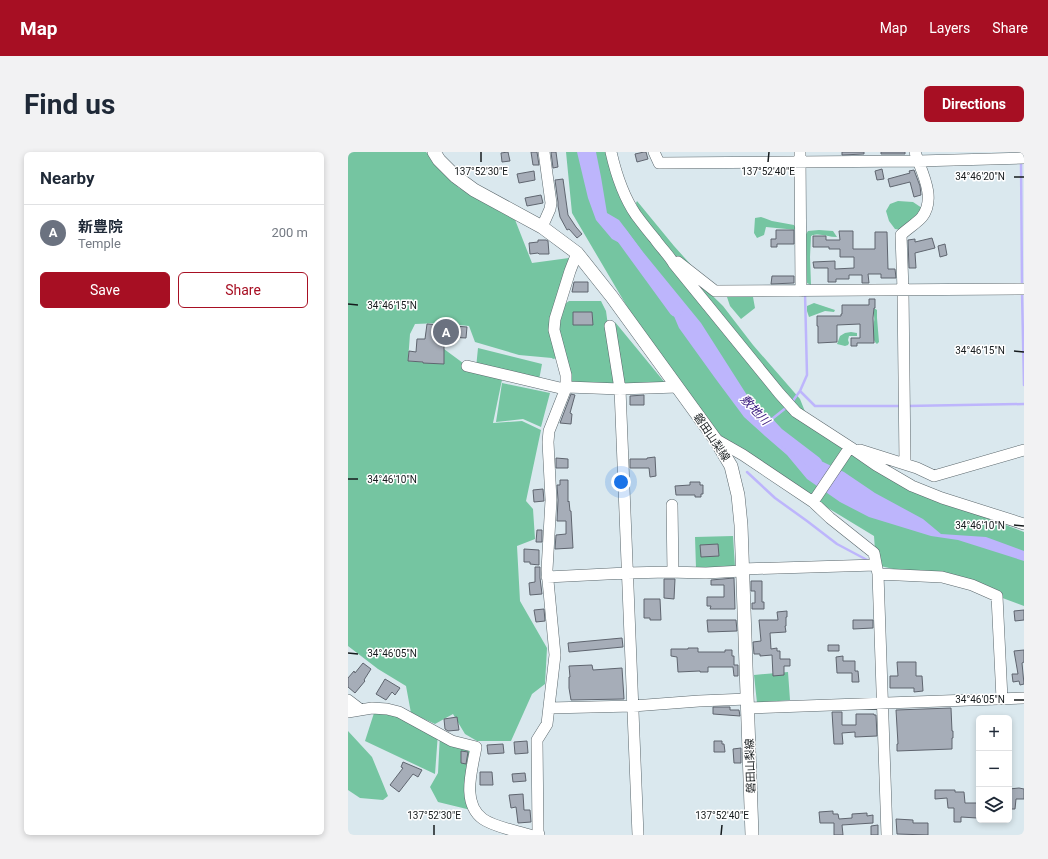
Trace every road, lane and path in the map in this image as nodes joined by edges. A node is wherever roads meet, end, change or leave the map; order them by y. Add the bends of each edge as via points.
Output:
1 (434, 152) edge
2 (544, 152) edge
3 (611, 152) edge
4 (654, 152) edge
5 (916, 156) edge
6 (800, 157) edge
7 (1024, 158) edge
8 (542, 228) junction
9 (577, 253) junction
10 (670, 258) junction
11 (1024, 289) edge
12 (903, 290) junction
13 (801, 291) junction
14 (610, 326) dead end
15 (467, 366) dead end
16 (677, 387) junction
17 (566, 388) junction
18 (620, 389) junction
19 (715, 439) junction
20 (848, 450) junction
21 (1024, 450) edge
22 (905, 464) junction
23 (817, 503) junction
24 (672, 505) dead end
25 (849, 524) dead end
26 (1024, 524) edge
27 (742, 570) junction
28 (877, 570) junction
29 (674, 572) junction
30 (627, 573) junction
31 (547, 577) junction
32 (1024, 698) edge
33 (1002, 699) junction
34 (348, 700) edge
35 (882, 703) junction
36 (747, 704) junction
37 (633, 706) junction
38 (549, 708) junction
39 (361, 710) junction
40 (348, 712) edge
41 (530, 835) edge
42 (540, 835) edge
43 (638, 835) edge
44 (752, 835) edge
45 (887, 835) edge

1 - 8 main road, 磐田山梨線 via 455,176 474,190
2 - 8 street via 551,203
3 - 10 street via 623,193
4 - 6 street via 659,163
5 - 6 street
5 - 7 street
5 - 12 street via 926,183 928,205 922,217 901,234
6 - 13 street
8 - 9 main road, 磐田山梨線
9 - 16 main road, 磐田山梨線
9 - 17 street via 555,319 554,330 566,375
10 - 13 street via 715,291
10 - 20 street via 778,393 796,412
11 - 12 street
12 - 13 street
12 - 22 street
14 - 18 street
15 - 17 street
16 - 18 street
16 - 19 main road, 磐田山梨線
17 - 18 street
17 - 31 street via 549,431 551,500
18 - 30 street
19 - 23 street
19 - 27 main road, 磐田山梨線 via 731,466 738,495
20 - 22 street
20 - 23 street
20 - 26 street via 912,486
21 - 22 street via 934,476
23 - 25 street
23 - 28 street via 830,518 874,553
24 - 29 street
27 - 28 street
27 - 29 street
27 - 36 main road, 磐田山梨線
28 - 33 street via 942,577 972,585 997,596
28 - 35 street
29 - 30 street
30 - 31 street
30 - 37 street
31 - 38 street via 555,655
32 - 33 street
33 - 35 street
34 - 39 street
35 - 36 street
35 - 45 street
36 - 37 street via 699,701
36 - 44 main road, 磐田山梨線
37 - 38 street
37 - 43 street
38 - 42 street via 547,724 537,740
39 - 40 street
39 - 41 street via 372,708 399,712 452,740 476,747 469,789 475,811 484,820 497,826

